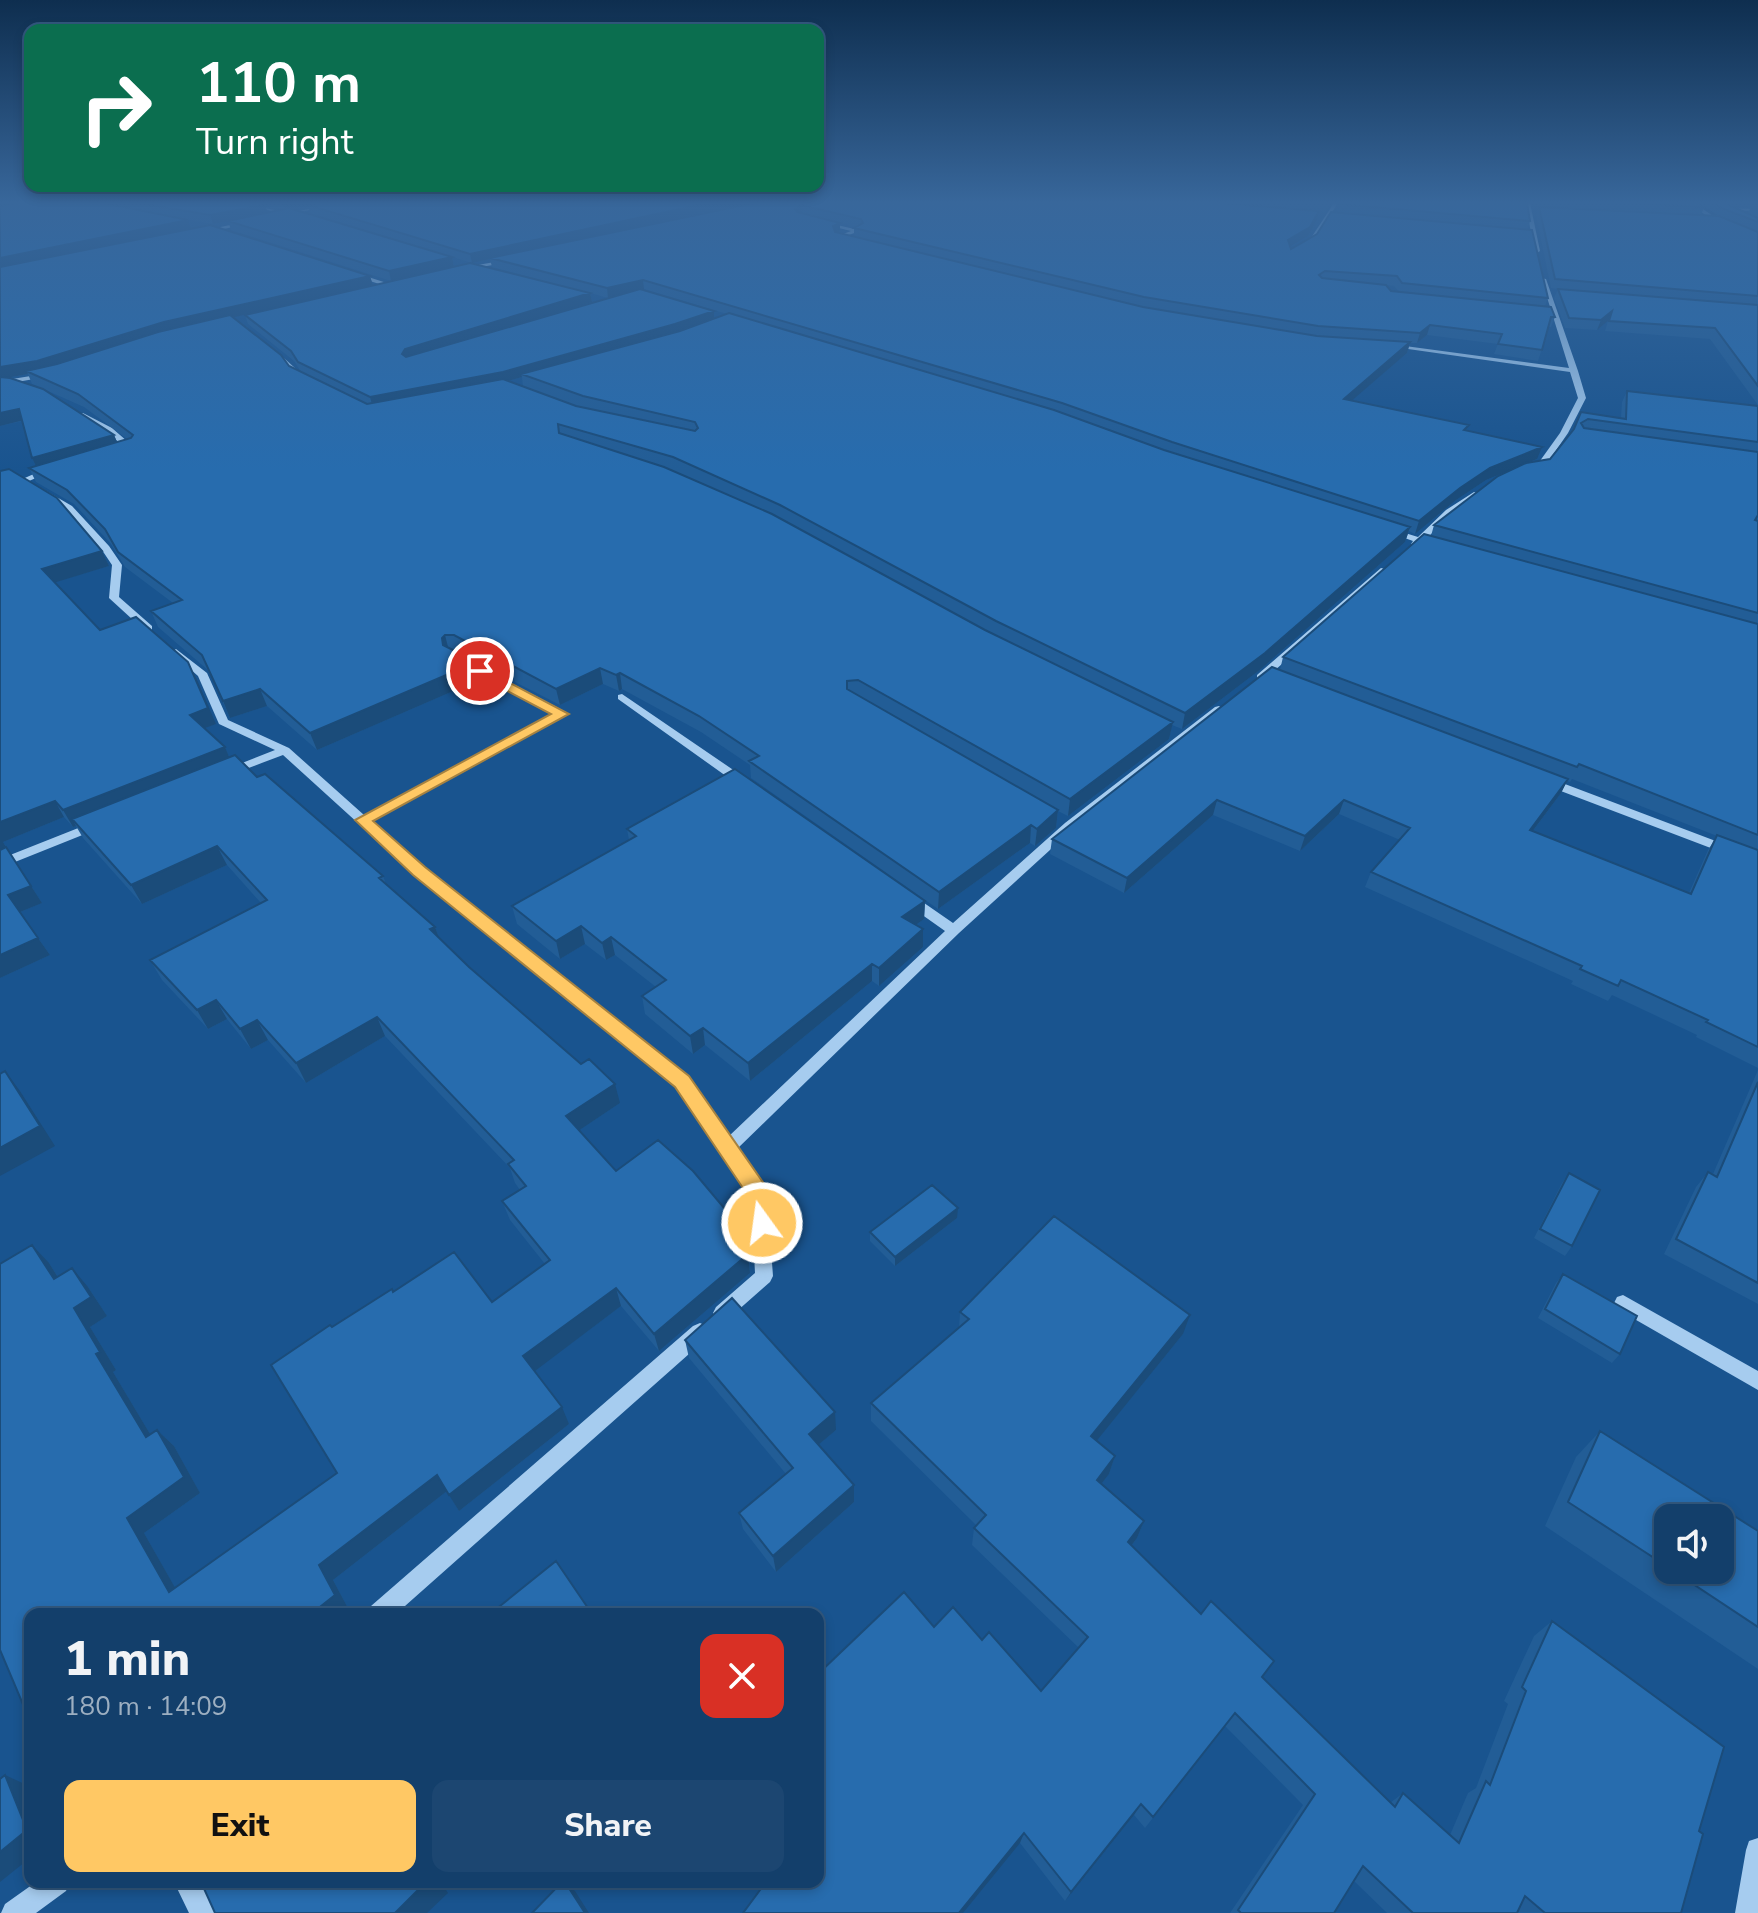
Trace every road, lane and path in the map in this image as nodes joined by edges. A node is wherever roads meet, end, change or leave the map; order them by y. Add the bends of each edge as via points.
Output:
1 (1546, 293) joint
2 (1561, 294) edge
3 (1539, 311) edge
4 (1554, 313) junction
5 (1378, 345) edge
6 (268, 347) edge
7 (1575, 371) junction
8 (61, 372) edge
9 (309, 382) edge
10 (6, 383) edge
11 (45, 394) edge
12 (68, 407) edge
13 (116, 453) edge
14 (70, 465) edge
15 (1518, 470) edge
16 (1485, 488) edge
17 (1382, 529) edge
18 (1409, 549) junction
19 (1451, 549) edge
20 (453, 656) edge
21 (1267, 673) junction
22 (1282, 679) edge
23 (1255, 682) edge
24 (622, 697) dead end
25 (1230, 700) edge
26 (1168, 730) edge
27 (1182, 737) junction
28 (285, 750) junction
29 (1535, 776) edge
30 (214, 778) edge
31 (750, 787) edge
32 (114, 818) edge
33 (1056, 818) edge
34 (363, 820) junction
35 (1069, 826) junction
36 (1758, 862) edge
37 (0, 864) edge
38 (903, 895) edge
39 (954, 930) junction
40 (727, 1148) junction
41 (1623, 1303) dead end
42 (1758, 1381) edge
43 (386, 1608) edge
44 (1758, 1850) edge
45 (49, 1888) edge
46 (190, 1888) edge
47 (14, 1913) edge
48 (203, 1913) edge
49 (1748, 1913) edge

1 - 2 street
1 - 4 street
3 - 4 street
4 - 7 street
5 - 7 street
6 - 9 street
7 - 15 street via 1582,398 1564,433 1540,467
8 - 10 street
10 - 11 street
12 - 13 street via 132,449
14 - 28 street via 22,481 69,508 106,548 117,565 114,598 203,675 223,722
16 - 18 street
17 - 18 street
18 - 19 street
18 - 21 street
20 - 34 street via 562,714
21 - 22 street
21 - 23 street
24 - 31 street
25 - 27 street
26 - 27 street
27 - 35 street
28 - 30 street
28 - 34 street
29 - 36 street
32 - 37 street
33 - 35 street
34 - 40 street via 419,871 682,1081
35 - 39 street
38 - 39 street
39 - 40 street
40 - 43 street via 759,1195 764,1276
41 - 42 street
44 - 49 street
45 - 47 street
46 - 48 street

